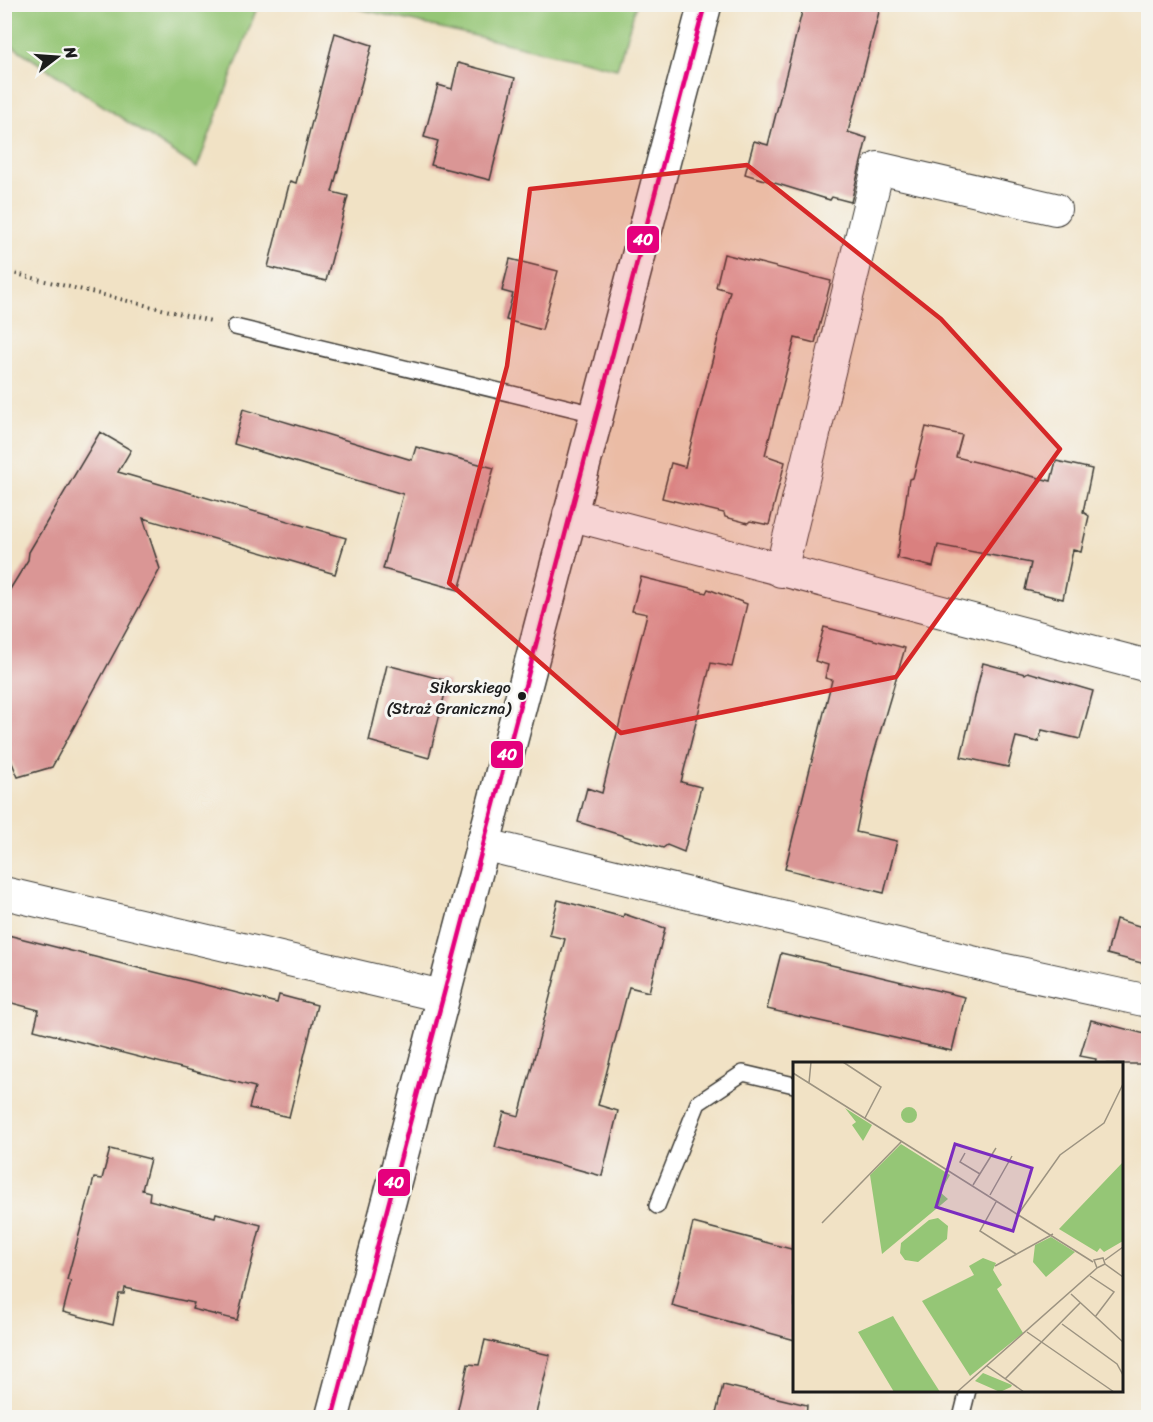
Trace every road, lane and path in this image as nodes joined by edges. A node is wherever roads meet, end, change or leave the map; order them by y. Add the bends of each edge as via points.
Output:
1 (705, 4) edge
2 (1055, 209) dead end
3 (4, 271) edge
4 (235, 327) joint
5 (595, 414) junction
6 (568, 514) junction
7 (781, 571) junction
8 (1149, 666) edge
9 (482, 844) junction
10 (4, 893) edge
11 (442, 996) junction
12 (1149, 1002) edge
13 (793, 1085) edge
14 (657, 1206) dead end
15 (968, 1392) edge
16 (332, 1418) edge
17 (961, 1418) edge

1 - 5 main road
2 - 7 street via 878,168
3 - 4 path
4 - 5 lane
5 - 6 main road
6 - 7 street
6 - 9 main road
7 - 8 street
9 - 11 main road
9 - 12 street
10 - 11 street
11 - 16 main road
13 - 14 lane via 743,1073 698,1103
15 - 17 lane

